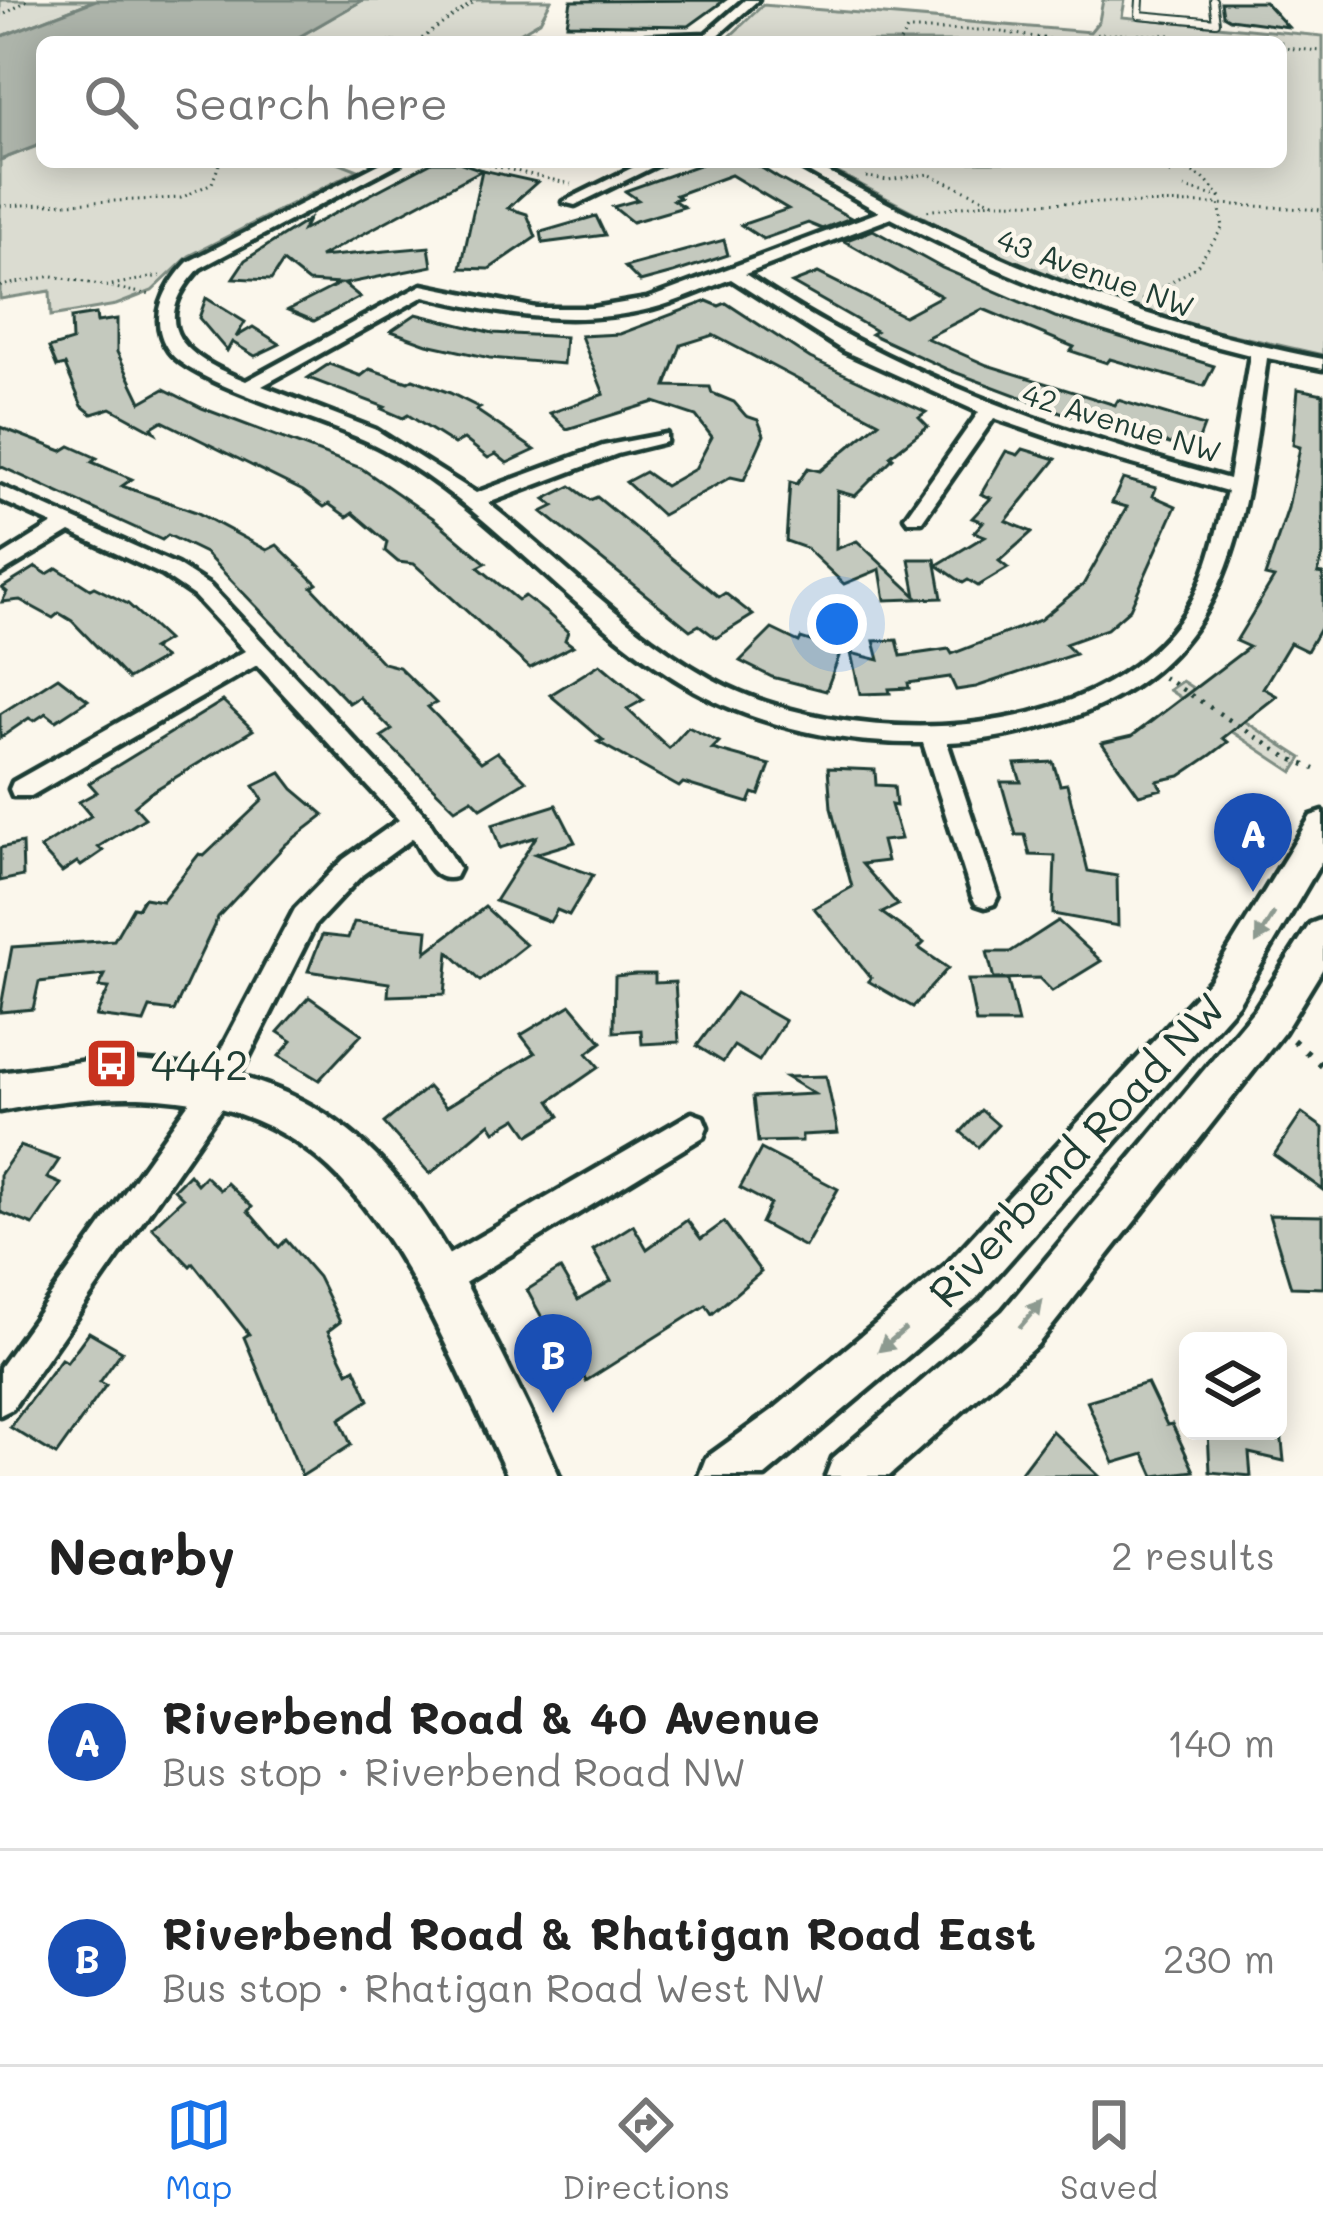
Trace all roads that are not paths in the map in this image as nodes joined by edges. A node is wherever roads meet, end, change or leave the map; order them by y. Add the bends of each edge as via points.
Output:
1 (752, 0) edge
2 (1139, 0) edge
3 (1214, 0) edge
4 (712, 36) edge
5 (382, 168) edge
6 (643, 168) edge
7 (810, 168) edge
8 (570, 202) road end
9 (897, 216) junction
10 (733, 273) junction
11 (1258, 353) junction
12 (1323, 364) edge
13 (245, 388) junction
14 (988, 413) junction
15 (659, 438) dead end
16 (1238, 488) junction
17 (0, 492) edge
18 (474, 501) junction
19 (915, 518) dead end
20 (68, 524) junction
21 (0, 567) edge
22 (261, 652) junction
23 (932, 734) junction
24 (22, 789) dead end
25 (416, 822) junction
26 (1323, 826) edge
27 (446, 868) dead end
28 (985, 896) dead end
29 (1319, 947) edge
30 (217, 1090) junction
31 (0, 1092) edge
32 (692, 1127) dead end
33 (436, 1280) junction
34 (0, 1397) edge
35 (534, 1476) edge
36 (724, 1476) edge
37 (850, 1476) edge

1 - 4 street
2 - 3 lane via 1139,14 1216,22
5 - 13 street via 215,251 169,296 165,319 177,351
6 - 8 street
7 - 9 street, 43 Avenue NW
9 - 10 street
9 - 11 street, 43 Avenue NW via 1031,283
10 - 13 street via 634,308 577,316 520,314 422,290
10 - 14 street, 42 Avenue NW via 864,357
11 - 12 street, 43 Avenue NW
11 - 16 street
13 - 18 street via 392,446
14 - 16 street, 42 Avenue NW
14 - 19 street, 42 Avenue NW
15 - 18 street
16 - 23 street via 1201,603 1149,666 1054,714
17 - 20 street
18 - 23 street via 707,688 812,726
20 - 21 street
20 - 22 street via 187,580
22 - 24 street
22 - 25 street
23 - 28 street
25 - 27 street
25 - 30 street via 353,867 305,917
26 -> 36 main road, Riverbend Road NW via 1224,992 978,1264
37 -> 29 main road, Riverbend Road NW via 1020,1328 1270,1020
30 - 31 main road via 93,1076
30 - 33 main road via 330,1138 375,1183
30 - 34 street
32 - 33 street
33 - 35 main road

